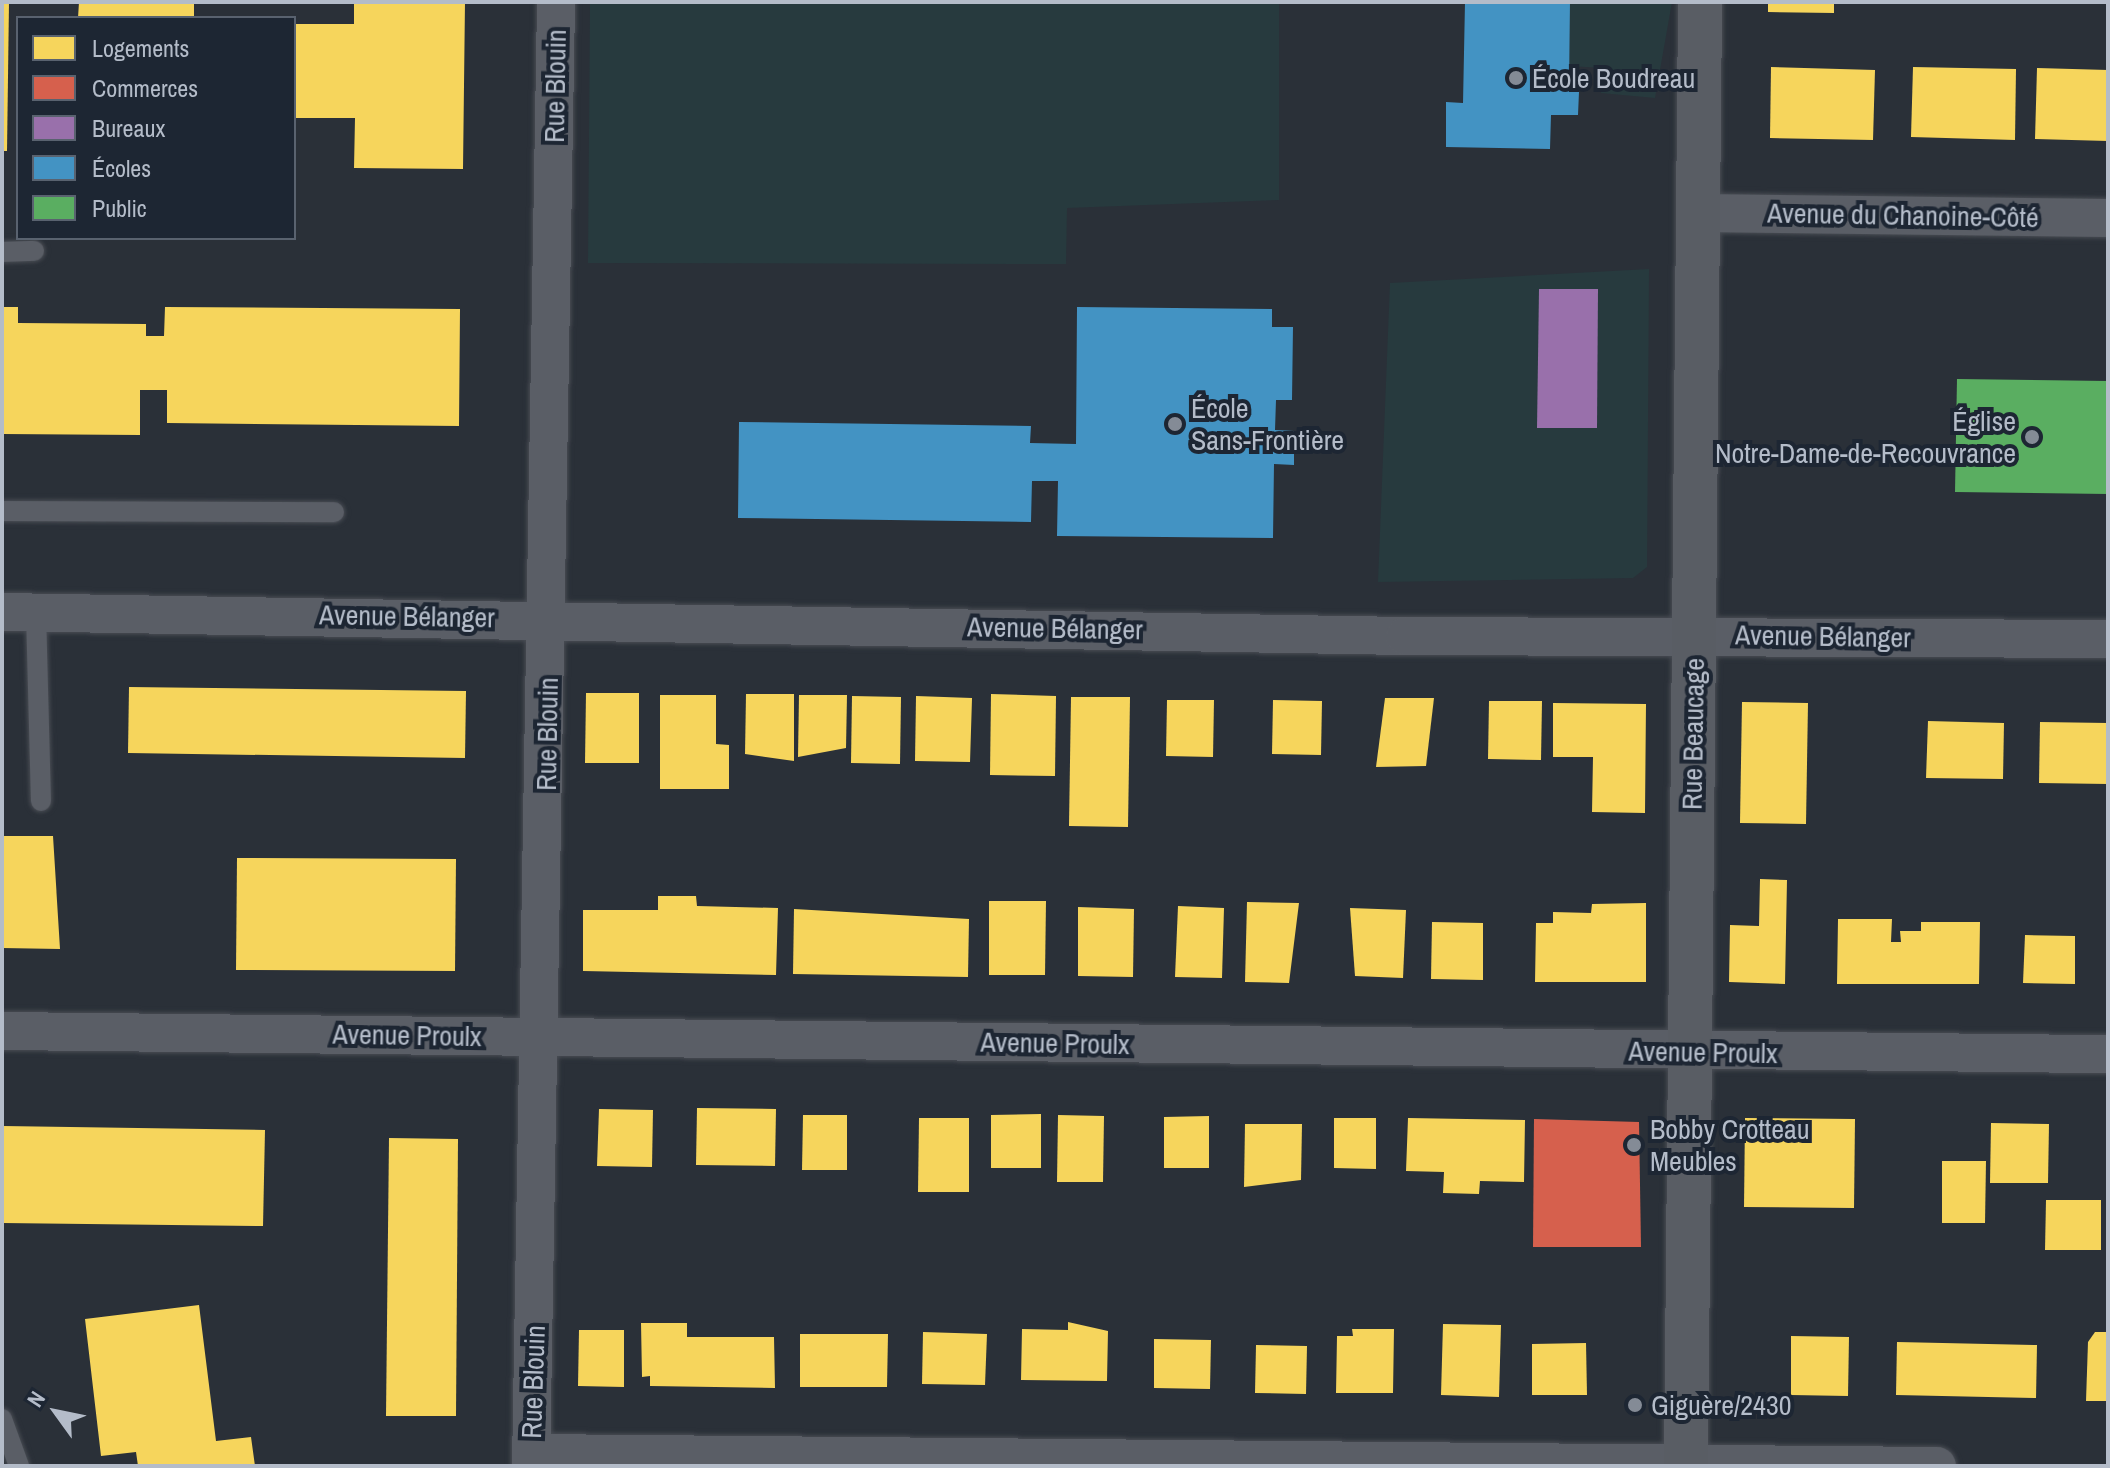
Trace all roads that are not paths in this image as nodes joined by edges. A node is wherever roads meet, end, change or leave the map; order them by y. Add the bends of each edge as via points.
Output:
1 (556, 2) edge
2 (1700, 2) edge
3 (1697, 213) junction
4 (2108, 218) edge
5 (34, 251) dead end
6 (2, 252) edge
7 (2, 511) edge
8 (334, 512) dead end
9 (19, 612) edge
10 (548, 618) junction
11 (1695, 634) junction
12 (2108, 639) edge
13 (41, 801) dead end
14 (2, 1031) edge
15 (543, 1036) junction
16 (1690, 1053) junction
17 (2108, 1054) edge
18 (2, 1419) edge
19 (531, 1460) edge
20 (1686, 1465) edge
21 (19, 1466) edge
22 (1921, 1466) edge
23 (1937, 1466) edge

1 - 10 street, Rue Blouin
2 - 3 street, Rue Beaucage
3 - 4 street, Avenue du Chanoine-Côté
3 - 11 street, Rue Beaucage
5 - 6 lane
7 - 8 lane
9 - 10 street, Avenue Bélanger
9 - 13 lane
10 - 11 street, Avenue Bélanger via 1405,636
10 - 15 street, Rue Blouin
11 - 12 street, Avenue Bélanger
11 - 16 street, Rue Beaucage
14 - 15 street, Avenue Proulx
15 - 16 street, Avenue Proulx
15 - 19 street, Rue Blouin
16 - 17 street, Avenue Proulx
16 - 20 street, Rue Beaucage
18 - 21 lane
19 - 20 street
20 - 22 street
22 - 23 street

